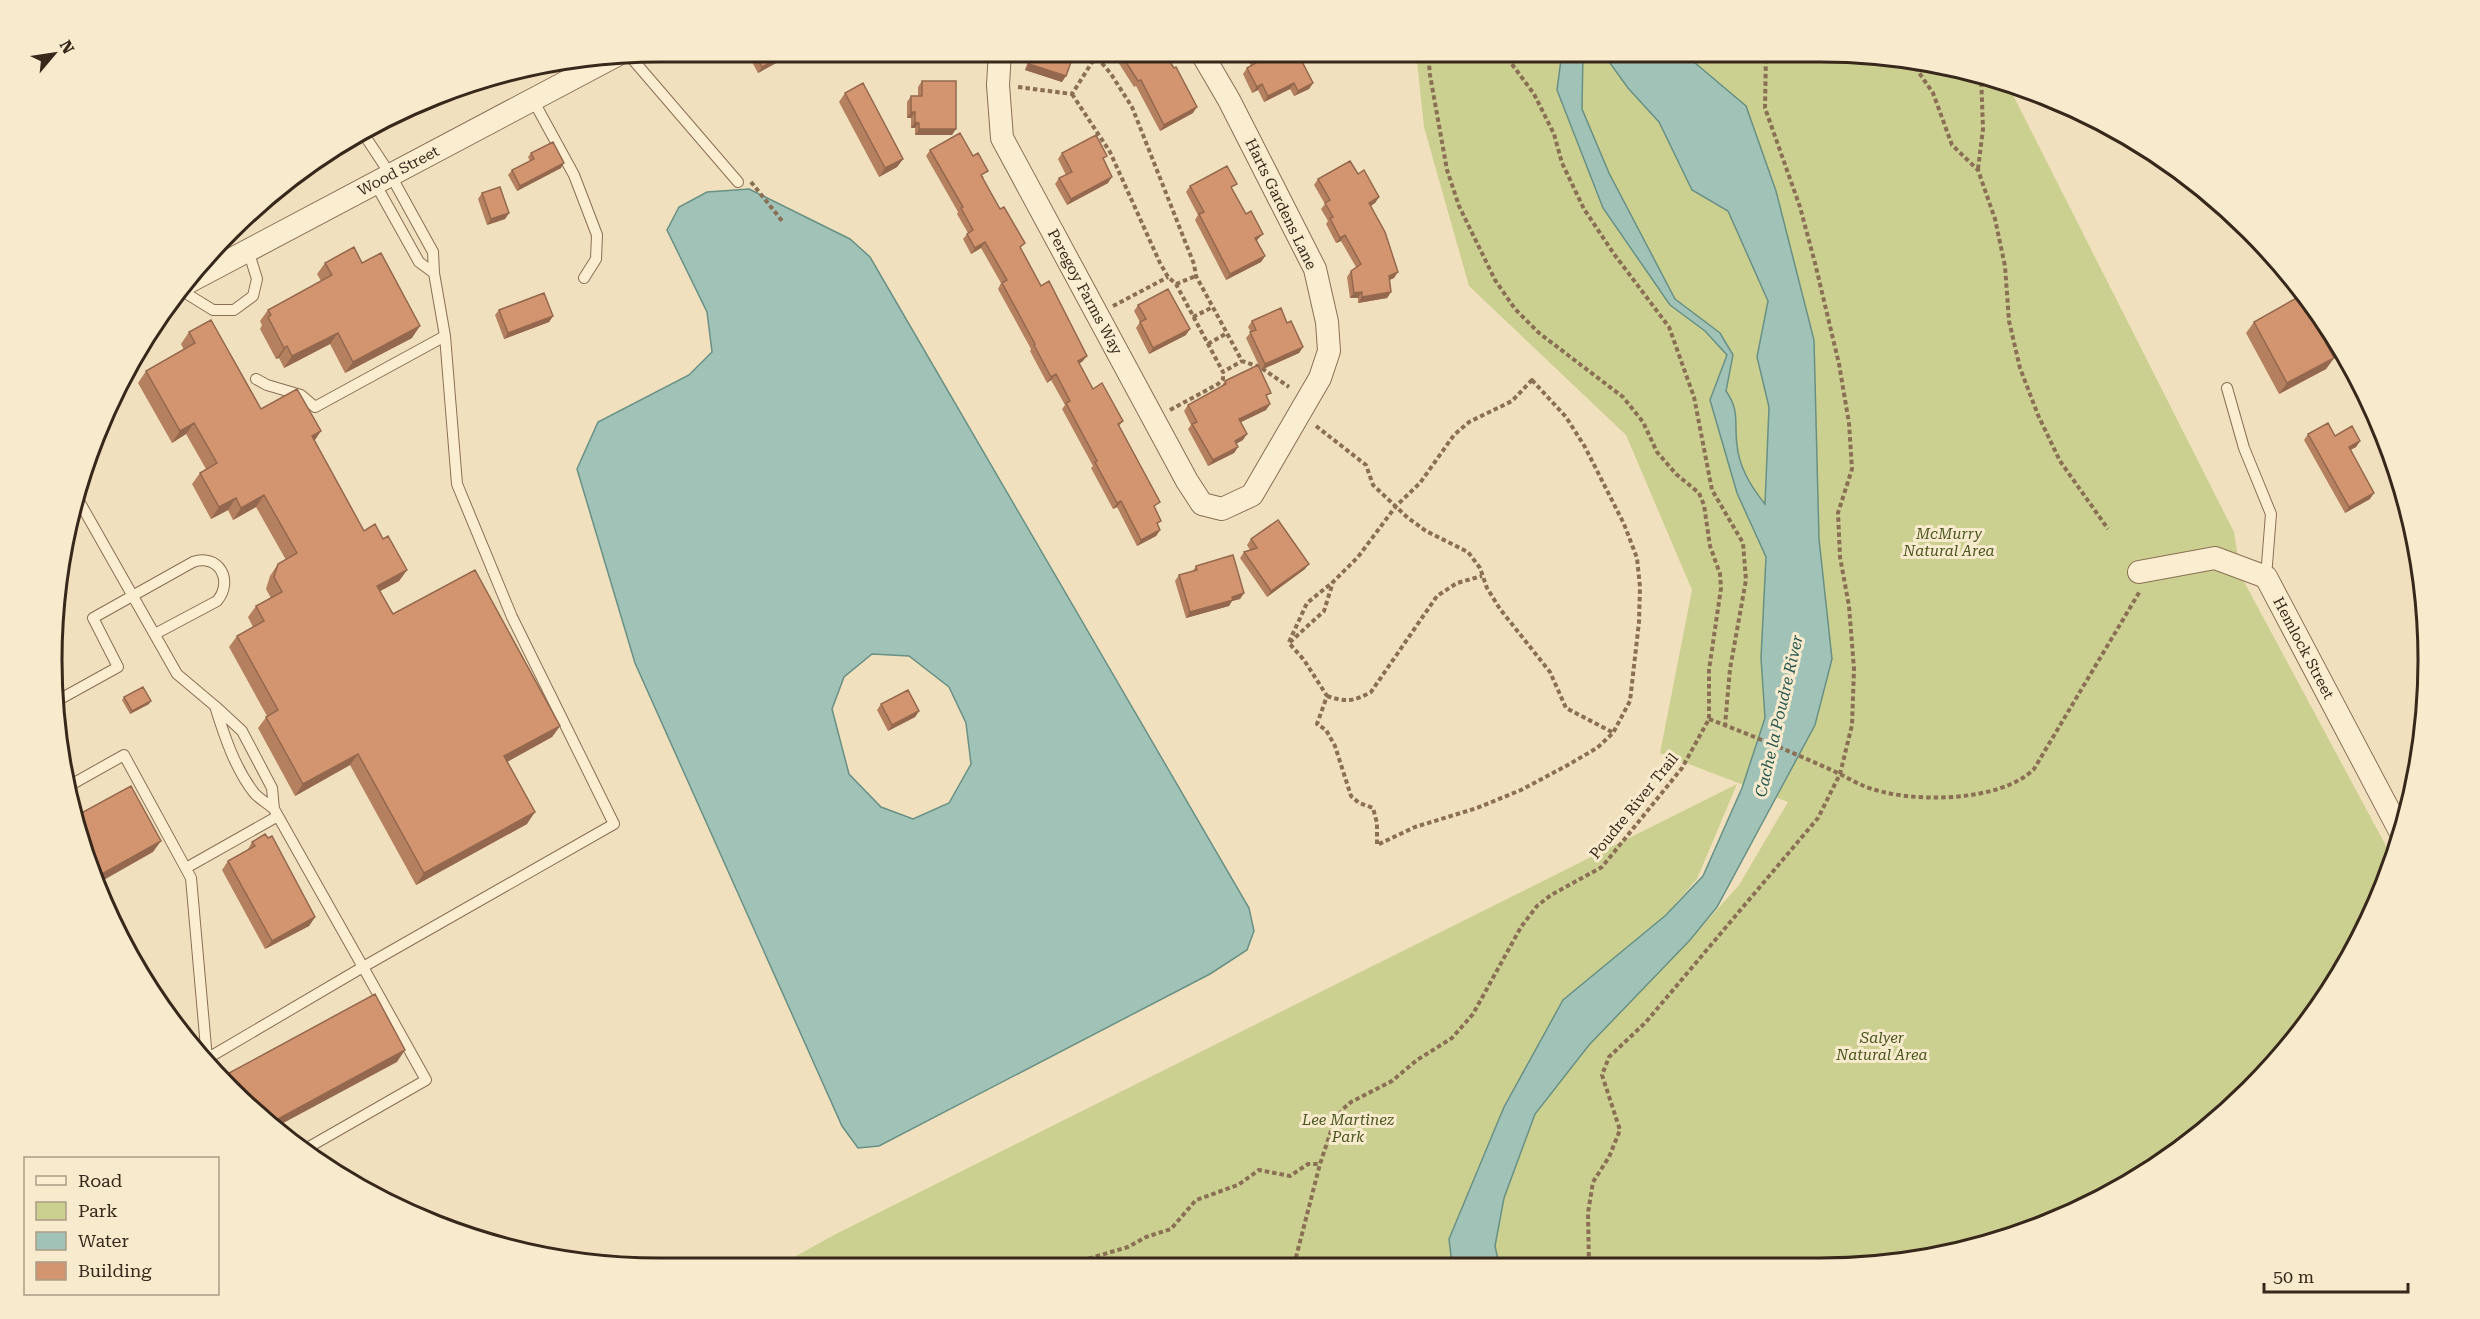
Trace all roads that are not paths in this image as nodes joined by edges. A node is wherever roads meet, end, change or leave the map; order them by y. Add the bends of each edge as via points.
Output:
1 (999, 62) edge
2 (1207, 62) edge
3 (635, 63) edge
4 (596, 65) edge
5 (533, 99) junction
6 (365, 139) edge
7 (382, 178) junction
8 (735, 179) road end
9 (248, 250) junction
10 (218, 256) edge
11 (434, 273) junction
12 (584, 278) dead end
13 (187, 292) edge
14 (445, 336) junction
15 (256, 379) dead end
16 (2227, 388) dead end
17 (82, 506) edge
18 (1222, 508) joint
19 (2143, 577) road end
20 (2266, 577) junction
21 (133, 596) junction
22 (155, 634) junction
23 (63, 697) edge
24 (215, 706) junction
25 (75, 783) edge
26 (276, 812) junction
27 (2395, 823) edge
28 (186, 868) junction
29 (363, 967) junction
30 (204, 1047) edge
31 (212, 1056) edge
32 (311, 1145) edge

1 - 18 street, Peregoy Farms Way via 1002,138 1187,481 1202,504
2 - 18 street, Harts Gardens Lane via 1315,269 1329,351 1320,378 1252,495
3 - 8 lane
4 - 5 street, Wood Street
5 - 7 street, Wood Street
5 - 12 lane via 574,175 597,235 596,259
6 - 7 lane
7 - 9 street, Wood Street
7 - 11 lane via 419,262
7 - 11 lane via 433,252
9 - 10 street, Wood Street
9 - 13 lane via 257,279 253,296 234,310 213,310
11 - 14 lane
14 - 15 lane via 315,407 301,394
14 - 29 lane via 458,484 512,617 614,824
16 - 20 lane via 2244,447 2271,514
17 - 21 lane
19 - 20 street via 2215,558
20 - 27 street, Hemlock Street
21 - 22 lane
21 - 22 lane via 200,559 218,566 224,575 223,593 217,601
21 - 23 lane via 93,618 118,667
22 - 24 lane via 177,674
24 - 26 lane via 242,773 256,795
24 - 26 lane via 242,731 272,788
25 - 28 lane via 124,755
26 - 28 lane
26 - 29 lane
28 - 30 lane via 191,878
29 - 31 lane
29 - 32 lane via 426,1080

